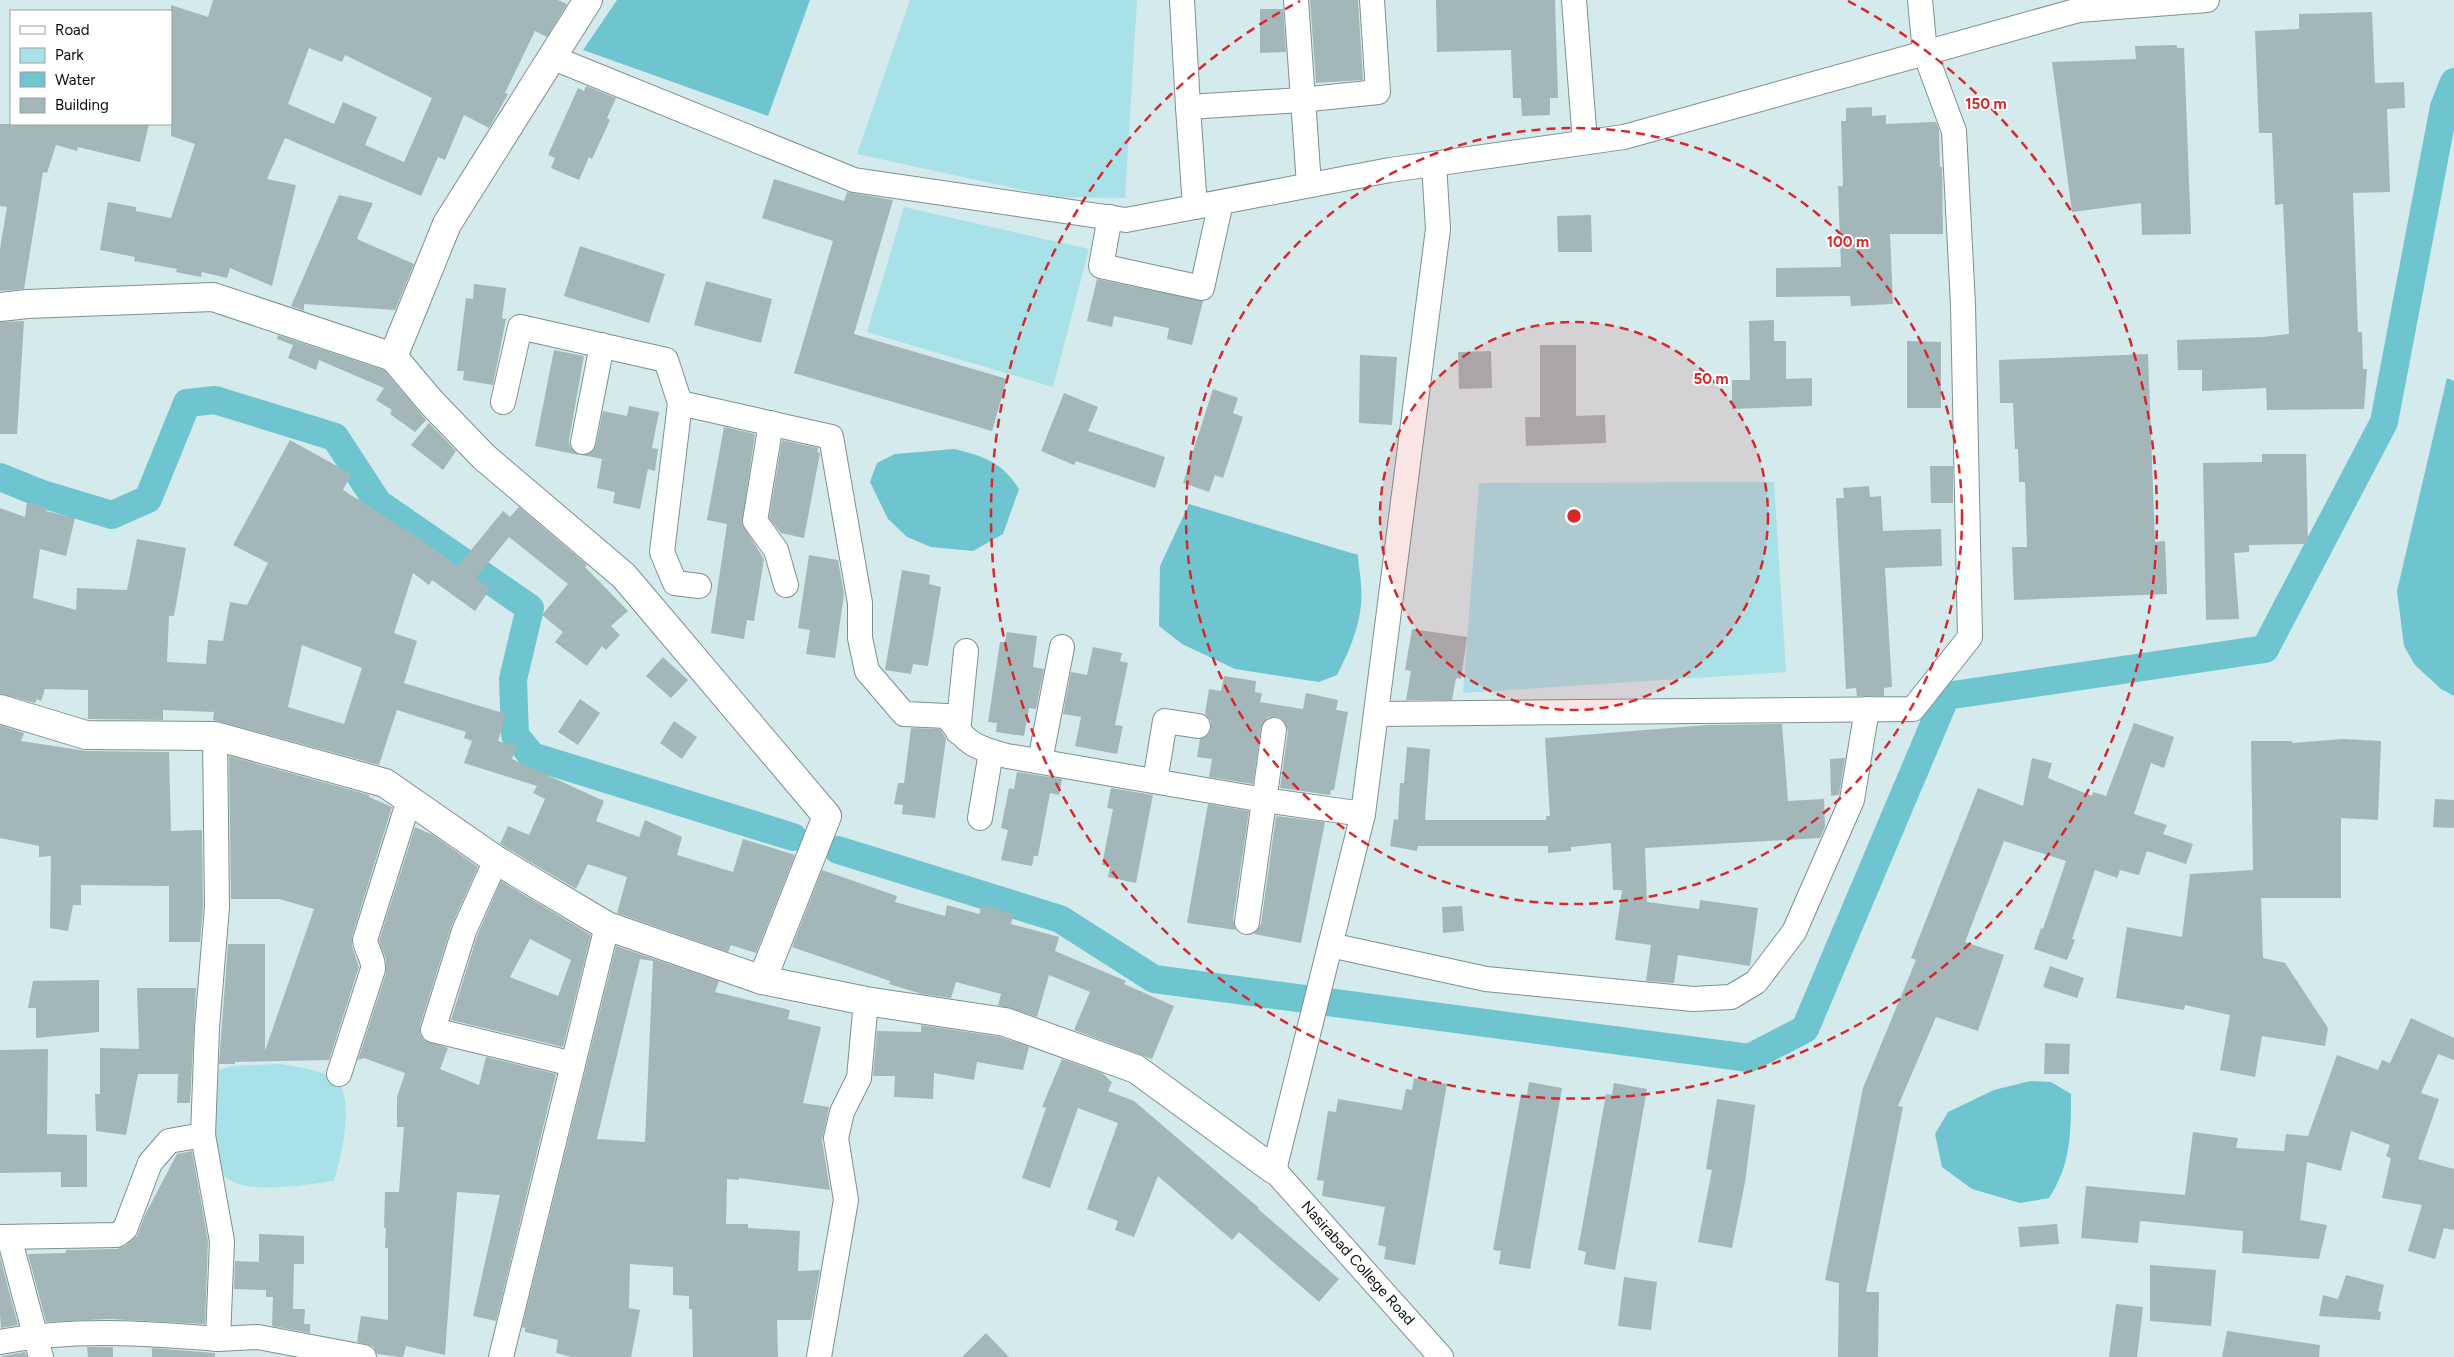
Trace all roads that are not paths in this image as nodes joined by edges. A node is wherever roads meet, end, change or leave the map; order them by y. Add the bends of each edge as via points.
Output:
1 (1182, 0) edge
2 (1296, 0) edge
3 (1372, 0) edge
4 (1574, 0) edge
5 (1920, 0) edge
6 (2207, 0) edge
7 (582, 1) edge
8 (1925, 53) junction
9 (551, 57) junction
10 (1301, 100) junction
11 (1188, 107) junction
12 (1585, 142) junction
13 (1434, 164) junction
14 (1309, 185) junction
15 (1221, 202) junction
16 (1196, 207) junction
17 (1110, 218) junction
18 (0, 307) edge
19 (602, 345) junction
20 (393, 356) junction
21 (503, 402) dead end
22 (680, 403) junction
23 (771, 423) junction
24 (583, 442) dead end
25 (786, 585) dead end
26 (699, 586) dead end
27 (1062, 647) dead end
28 (966, 651) dead end
29 (0, 709) edge
30 (1867, 709) junction
31 (1376, 714) junction
32 (1198, 726) dead end
33 (1274, 730) dead end
34 (958, 732) junction
35 (215, 736) junction
36 (991, 752) junction
37 (1040, 761) junction
38 (1155, 781) junction
39 (409, 800) junction
40 (1264, 800) junction
41 (1363, 814) junction
42 (980, 818) dead end
43 (496, 860) junction
44 (1247, 922) dead end
45 (607, 926) junction
46 (1330, 945) junction
47 (762, 980) junction
48 (866, 1001) junction
49 (573, 1064) junction
50 (339, 1074) dead end
51 (203, 1135) junction
52 (1274, 1170) junction
53 (5, 1237) edge
54 (218, 1339) junction
55 (0, 1342) edge
56 (38, 1346) edge
57 (259, 1347) edge
58 (364, 1357) edge
59 (501, 1357) edge
60 (819, 1357) edge
61 (1441, 1357) edge

1 - 11 street
2 - 10 street
3 - 10 street via 1378,92
4 - 12 street
5 - 8 street
6 - 8 street via 2079,10
7 - 9 street
8 - 12 street via 1624,137
8 - 30 street via 1954,131 1963,305 1970,637 1913,709
9 - 17 street via 854,180
9 - 20 street via 447,224
10 - 11 street
10 - 14 street
11 - 16 street
12 - 13 street
13 - 14 street
13 - 31 street via 1438,230
14 - 15 street
15 - 16 street
15 - 17 street via 1202,288 1101,266
16 - 17 street via 1126,220
18 - 20 street via 213,297
19 - 21 street via 520,327
19 - 22 street via 666,360
19 - 24 street
20 - 47 street via 431,402 484,457 624,576 827,816
22 - 23 street
22 - 26 street via 662,552 675,583
23 - 25 street via 755,521 776,550
23 - 34 street via 831,437 860,603 860,638 867,671 904,714 947,716
27 - 37 street
28 - 34 street
29 - 35 street via 86,736
30 - 31 street
30 - 46 street via 1852,800 1794,932 1756,982 1731,997 1693,999 1486,979
31 - 41 street
32 - 38 street via 1165,721
33 - 40 street
34 - 36 street via 977,748
35 - 39 street via 385,783
35 - 51 street via 217,907 206,1028
36 - 37 street
36 - 42 street
37 - 38 street
38 - 40 street
39 - 43 street
39 - 50 street via 366,940 373,969
40 - 41 street
40 - 44 street
41 - 46 street
43 - 45 street
43 - 49 street via 464,931 433,1030
45 - 47 street
45 - 49 street
46 - 52 street
47 - 48 street
48 - 52 street via 1005,1022 1136,1069
48 - 60 street via 859,1078 842,1112 836,1138 846,1200
49 - 59 street
51 - 53 street via 169,1142 150,1163 125,1229 117,1235
51 - 54 street via 222,1241
52 - 61 street, Nasirabad College Road
53 - 56 street
54 - 56 street via 134,1332
54 - 57 street
55 - 56 street
57 - 58 street

